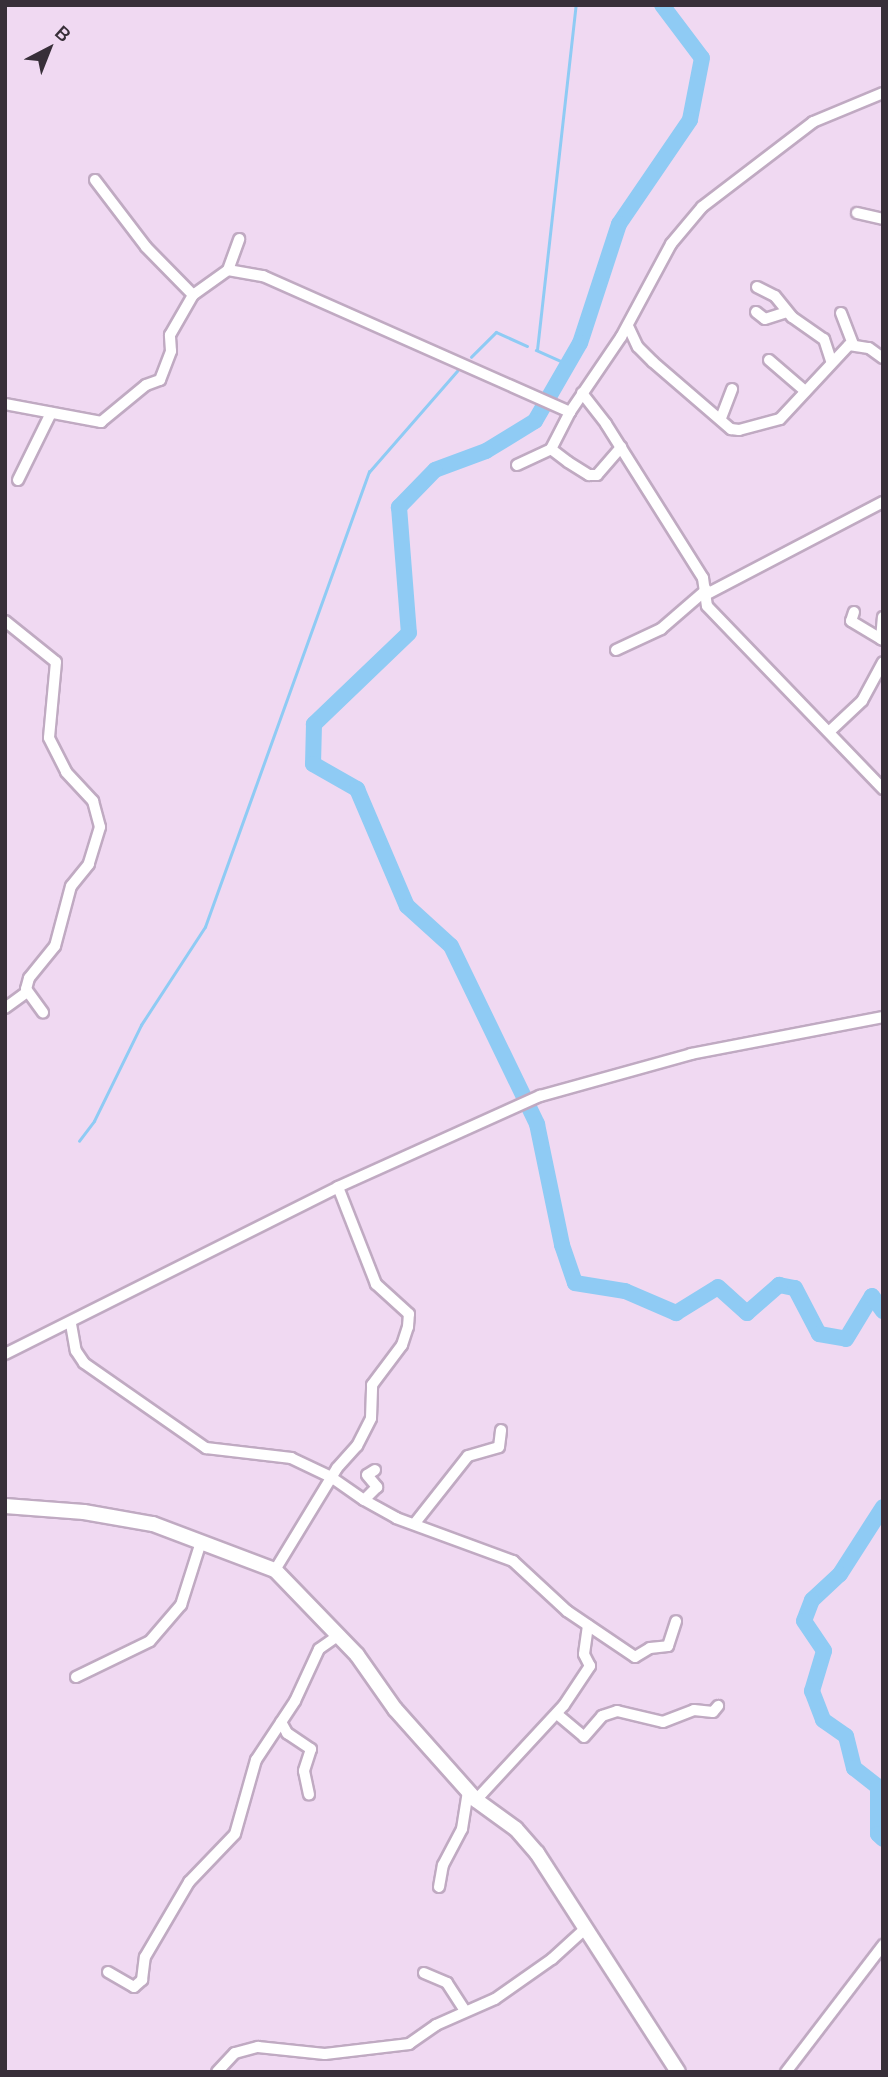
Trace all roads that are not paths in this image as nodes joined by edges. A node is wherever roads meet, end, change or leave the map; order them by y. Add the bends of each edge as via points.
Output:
1 (883, 93) edge
2 (95, 180) dead end
3 (857, 214) dead end
4 (883, 219) edge
5 (239, 239) dead end
6 (228, 270) junction
7 (757, 287) dead end
8 (192, 295) junction
9 (756, 312) dead end
10 (787, 312) junction
11 (841, 313) dead end
12 (628, 326) junction
13 (853, 344) junction
14 (883, 358) edge
15 (769, 360) dead end
16 (831, 361) junction
17 (732, 388) dead end
18 (805, 391) junction
19 (582, 393) junction
20 (5, 404) edge
21 (570, 412) junction
22 (51, 413) junction
23 (721, 418) junction
24 (621, 447) junction
25 (551, 449) junction
26 (517, 465) dead end
27 (18, 480) dead end
28 (883, 502) edge
29 (706, 592) junction
30 (854, 612) dead end
31 (883, 617) edge
32 (5, 621) edge
33 (882, 639) edge
34 (616, 650) dead end
35 (883, 662) edge
36 (830, 731) junction
37 (883, 789) edge
38 (27, 992) junction
39 (5, 1008) edge
40 (43, 1013) dead end
41 (883, 1017) edge
42 (338, 1186) junction
43 (71, 1324) junction
44 (5, 1354) edge
45 (502, 1430) dead end
46 (375, 1470) dead end
47 (331, 1477) junction
48 (364, 1500) junction
49 (5, 1506) edge
50 (415, 1523) junction
51 (201, 1542) junction
52 (275, 1570) junction
53 (676, 1621) dead end
54 (588, 1625) junction
55 (339, 1635) junction
56 (76, 1677) dead end
57 (718, 1706) dead end
58 (557, 1714) junction
59 (281, 1722) junction
60 (309, 1794) dead end
61 (472, 1796) junction
62 (439, 1886) dead end
63 (586, 1928) junction
64 (883, 1945) edge
65 (108, 1972) dead end
66 (424, 1973) dead end
67 (466, 2011) junction
68 (217, 2072) edge
69 (678, 2072) edge
70 (786, 2072) edge

1 - 12 street via 813,122 702,206 671,244
2 - 8 street via 146,247
3 - 4 street
5 - 6 street
6 - 8 street
6 - 21 street via 263,276 529,390
7 - 10 street via 775,296
8 - 22 street via 170,335 171,351 160,380 146,385 101,422
9 - 10 street via 765,319
10 - 16 street via 824,339
11 - 13 street
12 - 19 street
12 - 23 street via 638,347
13 - 14 street
13 - 16 street
15 - 18 street
16 - 18 street
17 - 23 street
18 - 23 street via 780,419 757,428 731,429
19 - 21 street
19 - 24 street
20 - 22 street
21 - 25 street
22 - 27 street
24 - 25 street via 597,475 589,475
24 - 29 street via 703,578
25 - 26 street
28 - 29 street
29 - 34 street via 661,629
29 - 36 street via 707,606
30 - 33 street via 851,621
31 - 33 street
32 - 38 street via 55,662 49,738 66,772 93,801 100,827 89,864 71,886 55,946 29,978
35 - 36 street via 862,701
36 - 37 street
38 - 39 street
38 - 40 street
41 - 42 street via 691,1054 540,1096
42 - 43 street
42 - 47 street via 376,1284 409,1314 402,1345 372,1385 371,1418 357,1446
43 - 44 street
43 - 47 street via 76,1351 84,1363 205,1448 276,1454
45 - 50 street via 499,1447 468,1456
46 - 48 street via 367,1475 377,1487
47 - 48 street
47 - 52 street
48 - 50 street
49 - 51 street via 84,1511 153,1524
50 - 54 street via 513,1561
51 - 52 street
51 - 56 street via 181,1605 150,1642
52 - 55 street
53 - 54 street via 668,1646 650,1648 635,1657
54 - 58 street via 584,1654 590,1666
55 - 59 street via 319,1649
55 - 61 street via 395,1709
57 - 58 street via 713,1712 694,1710 663,1722 617,1711 602,1716 584,1737
58 - 61 street
59 - 60 street via 287,1733 311,1749 303,1771
59 - 65 street via 256,1760 235,1834 188,1882 145,1957 142,1980 134,1987
61 - 62 street
61 - 63 street via 516,1829 537,1853
63 - 67 street via 552,1959 495,1999
63 - 69 street
64 - 70 street
66 - 67 street via 447,1983
67 - 68 street via 418,2034 410,2044 325,2054 258,2047 235,2053

